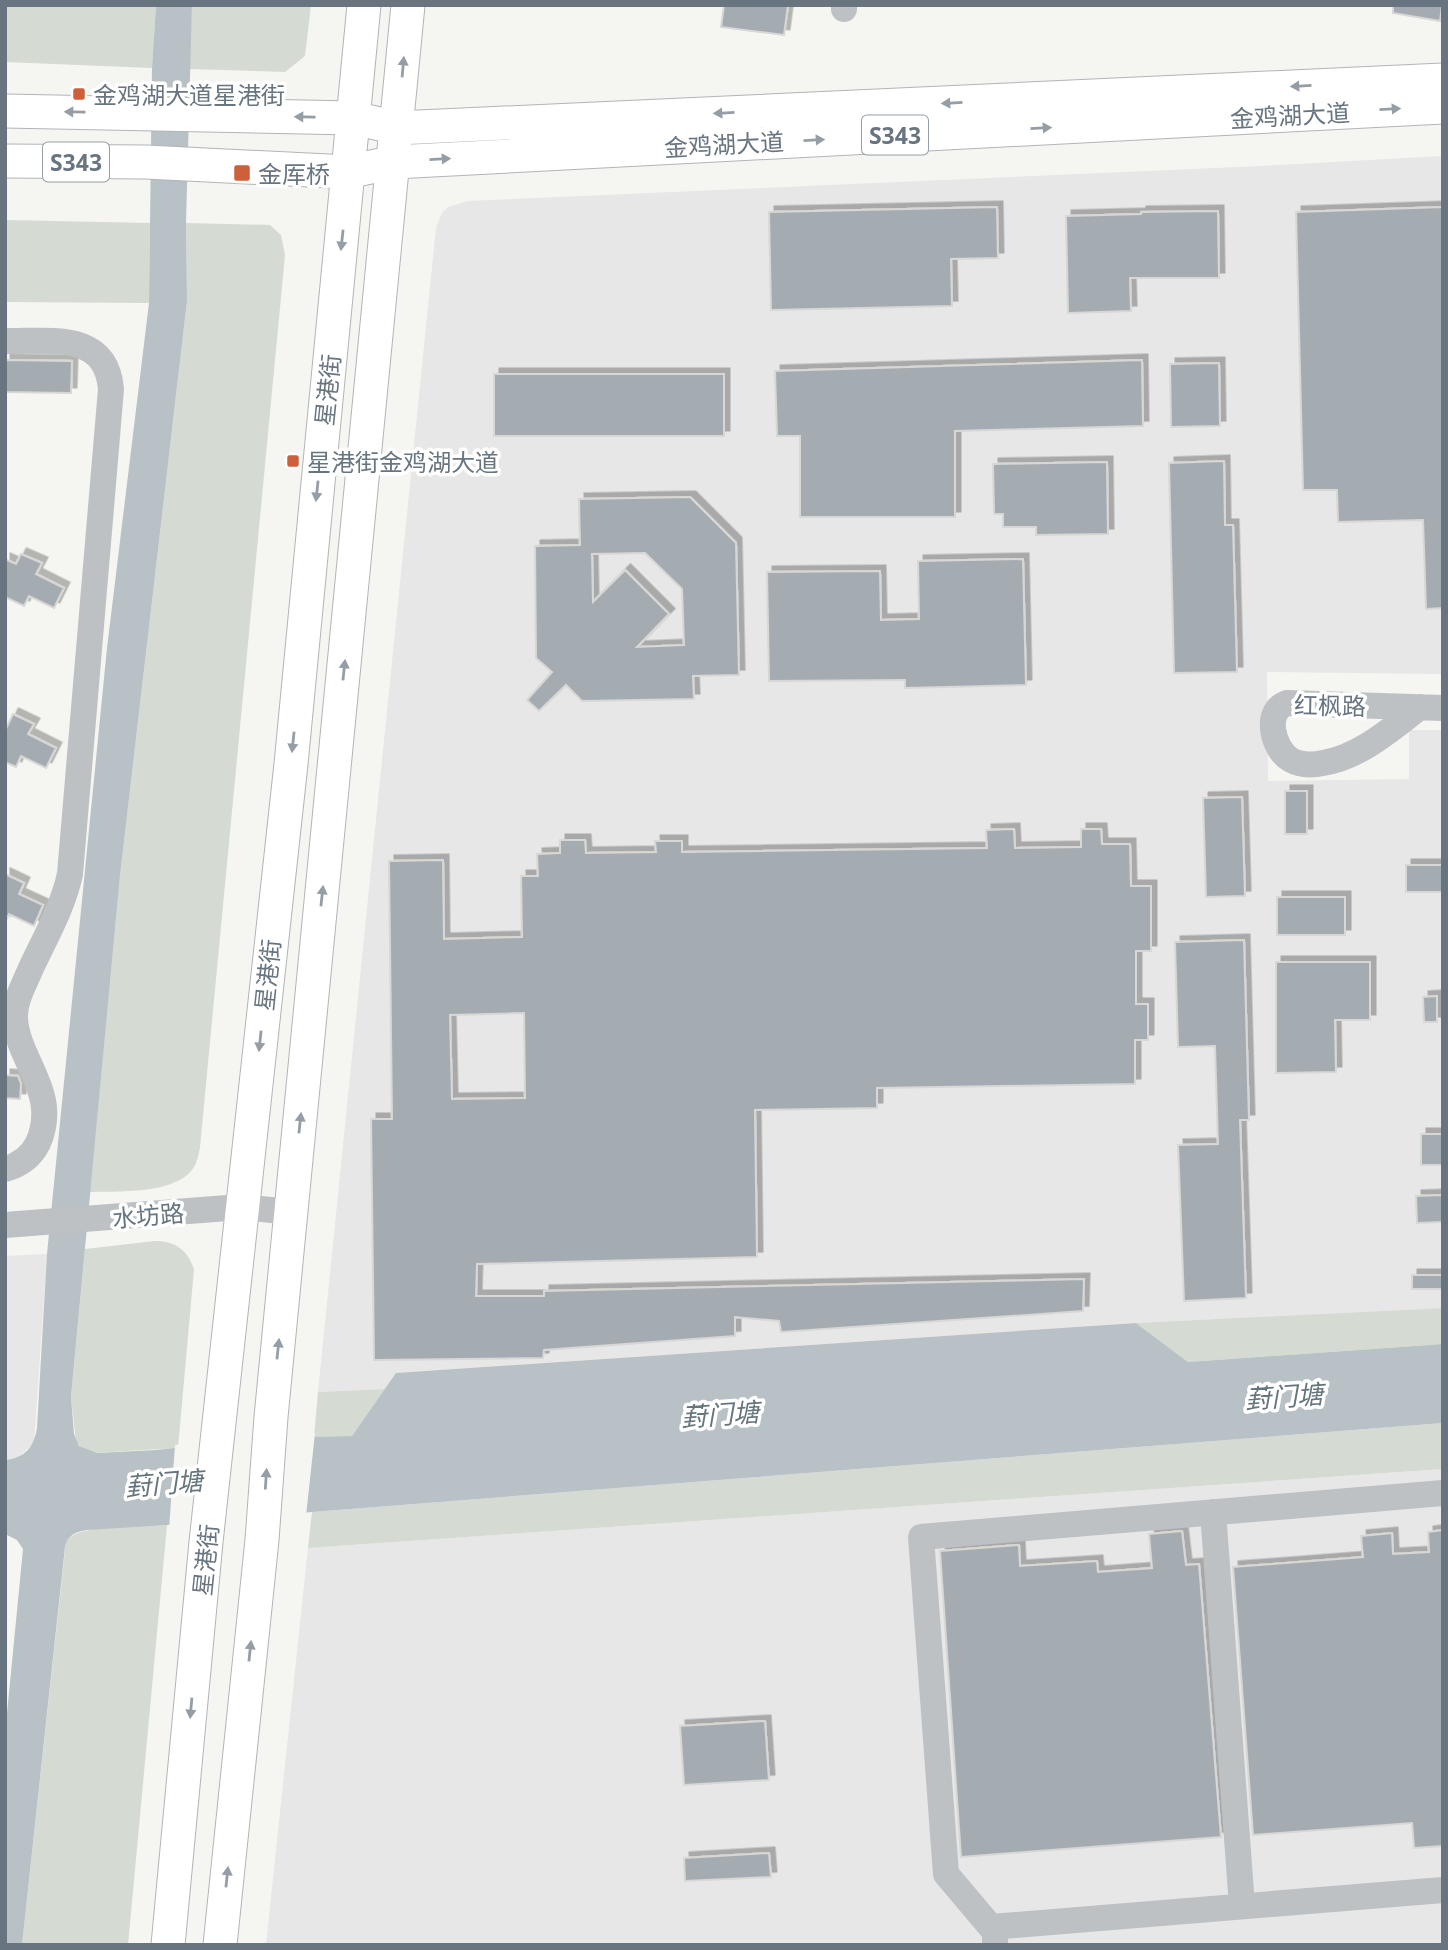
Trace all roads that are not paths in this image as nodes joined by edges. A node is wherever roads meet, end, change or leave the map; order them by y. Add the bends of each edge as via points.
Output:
1 (364, 5) edge
2 (408, 5) edge
3 (1443, 80) edge
4 (1443, 107) edge
5 (5, 111) edge
6 (354, 118) junction
7 (397, 128) junction
8 (5, 161) edge
9 (394, 162) junction
10 (348, 172) junction
11 (5, 341) edge
12 (1431, 707) edge
13 (5, 1169) edge
14 (241, 1207) junction
15 (291, 1212) junction
16 (5, 1225) edge
17 (1443, 1493) edge
18 (1213, 1512) junction
19 (1443, 1890) edge
20 (1242, 1906) junction
21 (993, 1936) edge
22 (168, 1945) edge
23 (220, 1945) edge

1 - 6 main road, 星港街
7 -> 2 main road, 星港街
3 -> 7 main road, 金鸡湖大道 / S343
9 -> 4 main road, 金鸡湖大道 / S343
6 -> 5 main road, 金鸡湖大道 / S343
6 - 7 main road, 金鸡湖大道 / S343
6 - 10 main road, 星港街
7 - 9 main road, 星港街
8 - 10 main road, 金鸡湖大道 / S343 via 146,162
9 - 10 main road, 金鸡湖大道 / S343
15 -> 9 main road, 星港街
10 -> 14 main road, 星港街 via 291,764
11 - 13 street via 69,342 87,347 101,360 111,389 70,874 15,1013 39,1083 44,1121 29,1156
12 - 12 street, 红枫路 via 1287,703 1276,711 1273,732 1290,760 1326,763
14 - 15 street, 水坊路
14 - 16 street, 水坊路
14 -> 22 main road, 星港街
23 -> 15 main road, 星港街
17 - 18 street
18 - 20 street
18 - 21 street via 920,1537 946,1874
19 - 20 street
20 - 21 street

